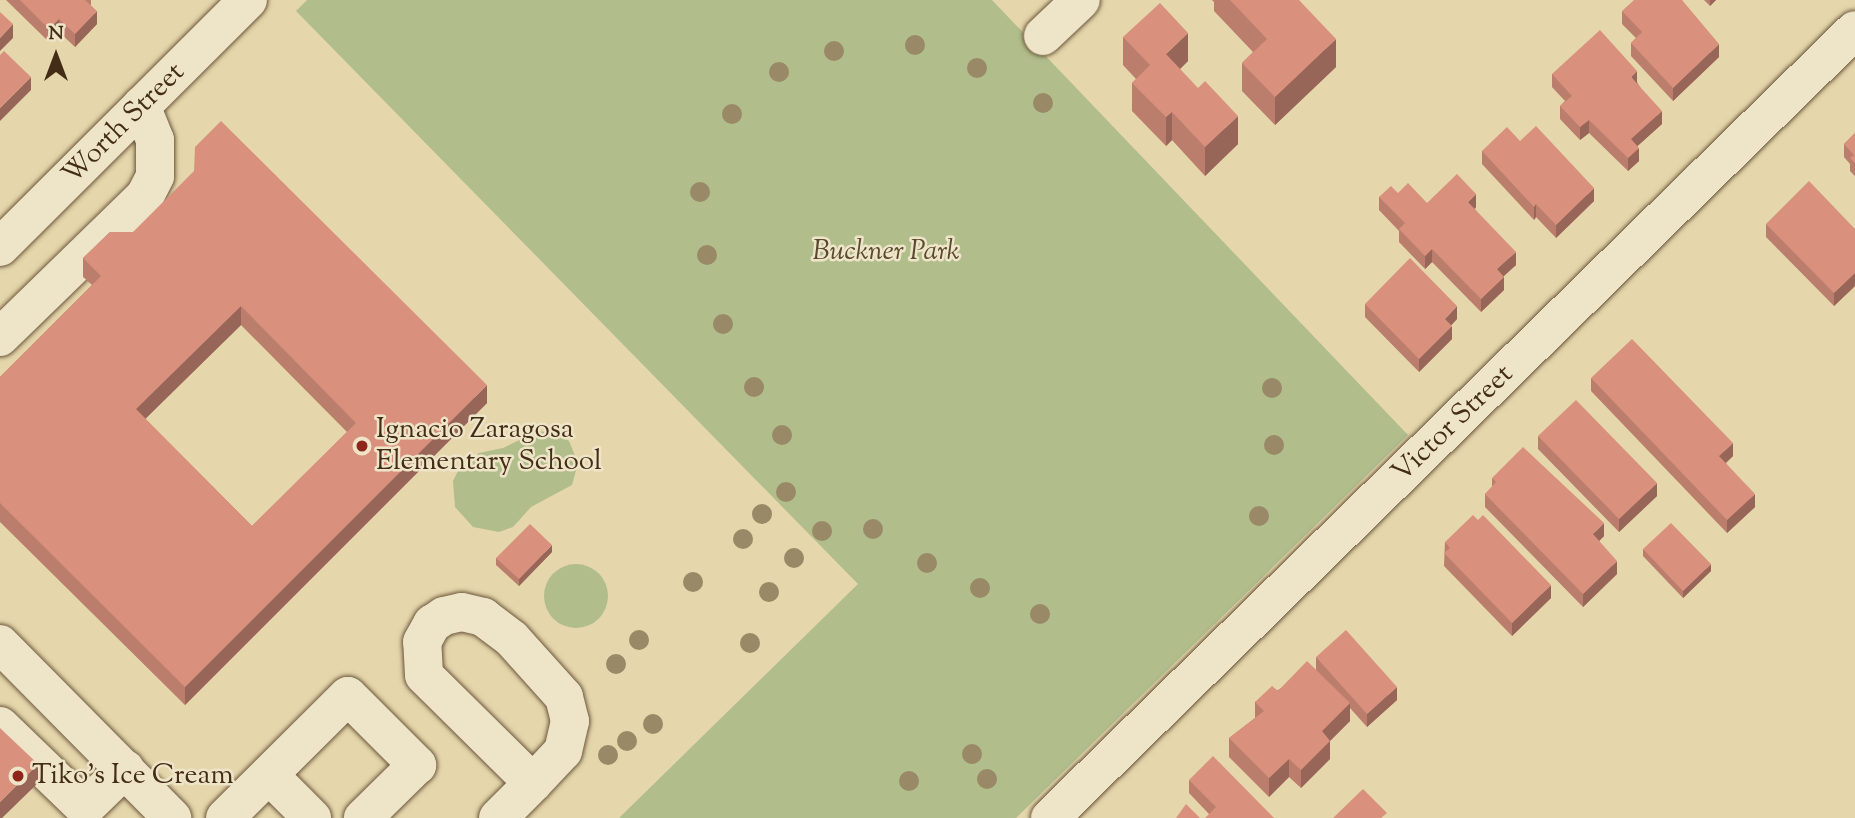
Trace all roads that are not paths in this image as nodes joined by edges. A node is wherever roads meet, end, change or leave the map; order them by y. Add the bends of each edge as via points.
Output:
1 (248, 0) edge
2 (1081, 0) edge
3 (1855, 30) edge
4 (1043, 36) dead end
5 (141, 106) junction
6 (0, 247) edge
7 (0, 337) edge
8 (0, 644) edge
9 (0, 726) edge
10 (125, 769) junction
11 (269, 775) junction
12 (533, 783) dead end
13 (80, 813) edge
14 (173, 818) edge
15 (225, 818) edge
16 (312, 818) edge
17 (363, 818) edge
18 (498, 818) edge
19 (1051, 818) edge

1 - 5 street, Worth Street
2 - 4 street
3 - 19 street, Victor Street
5 - 6 street, Worth Street
5 - 7 street via 155,140 155,176 145,196
8 - 10 street
9 - 13 street
10 - 13 street
10 - 14 street
11 - 15 street
11 - 16 street
11 - 17 street via 348,696 417,765
12 - 18 street

